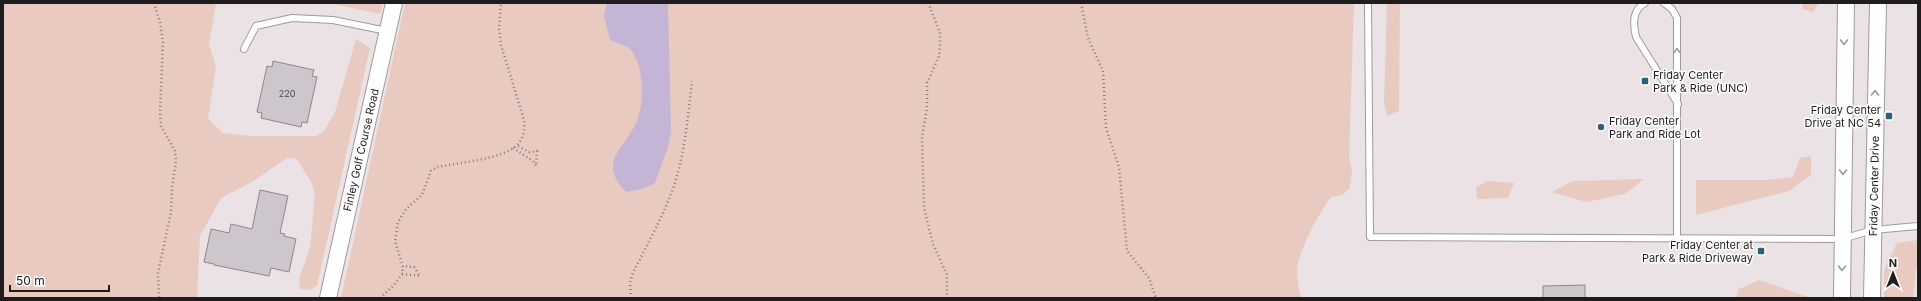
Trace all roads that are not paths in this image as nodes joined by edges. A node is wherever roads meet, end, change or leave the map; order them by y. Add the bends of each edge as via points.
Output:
1 (394, 3) edge
2 (1368, 3) edge
3 (1645, 3) edge
4 (1664, 3) edge
5 (1846, 3) edge
6 (1878, 3) edge
7 (387, 31) junction
8 (244, 50) dead end
9 (1678, 104) junction
10 (1918, 226) edge
11 (1873, 230) junction
12 (1677, 239) junction
13 (1842, 239) junction
14 (328, 298) edge
15 (1842, 298) edge
16 (1872, 298) edge

1 - 7 street, Finley Golf Course Road
2 - 12 lane via 1370,238
3 - 9 lane via 1638,6 1635,15 1636,37
9 -> 4 lane via 1677,18 1672,9
5 -> 13 street
11 -> 6 street, Friday Center Drive
7 - 8 lane via 333,20 292,18 256,26
7 - 14 street, Finley Golf Course Road
9 - 12 lane
10 - 11 lane
11 - 13 lane
11 - 16 street, Friday Center Drive
12 - 13 lane
13 -> 15 street

